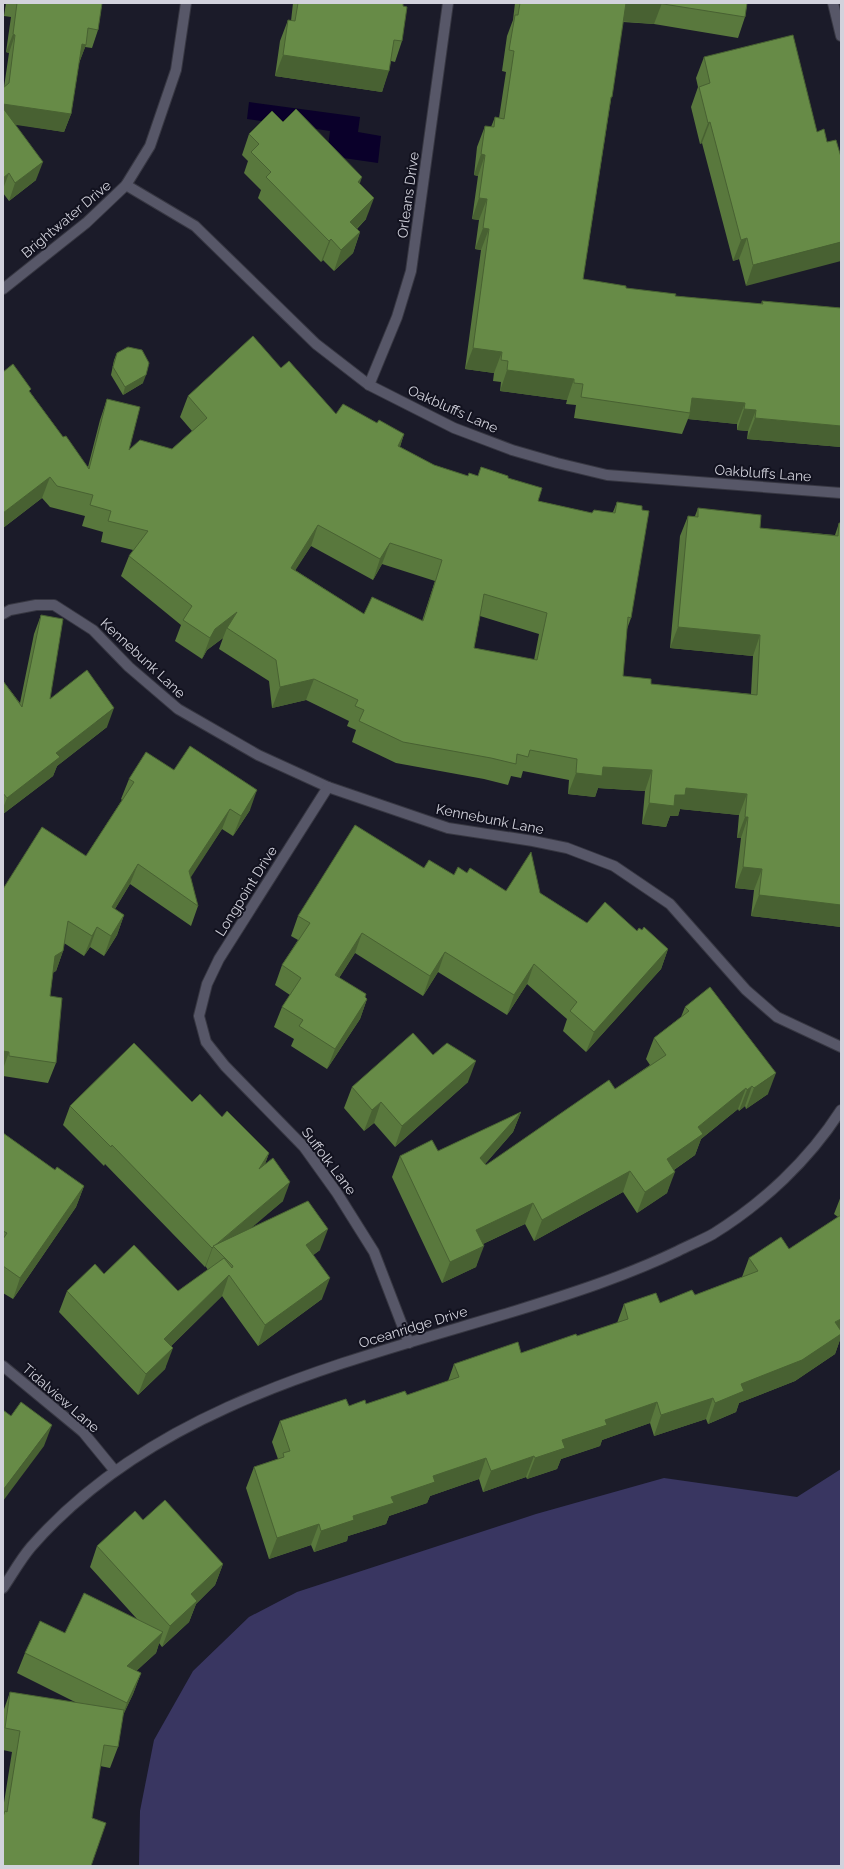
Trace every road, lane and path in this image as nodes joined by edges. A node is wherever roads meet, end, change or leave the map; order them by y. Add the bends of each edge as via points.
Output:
1 (186, 3) edge
2 (448, 3) edge
3 (833, 3) edge
4 (841, 36) edge
5 (126, 185) junction
6 (3, 289) edge
7 (369, 385) junction
8 (841, 493) edge
9 (3, 614) edge
10 (328, 787) junction
11 (199, 1016) joint
12 (841, 1047) edge
13 (841, 1110) edge
14 (409, 1343) junction
15 (3, 1366) edge
16 (114, 1471) junction
17 (3, 1588) edge

1 - 5 street, Brightwater Drive via 176,70 150,146
2 - 7 street, Orleans Drive via 411,271 397,318
3 - 4 street
5 - 6 street, Brightwater Drive via 86,223
5 - 7 street, Oakbluffs Lane via 194,226 316,344
7 - 8 street, Oakbluffs Lane via 454,428 512,450 608,475
9 - 10 street, Kennebunk Lane via 36,604 54,605 94,630 129,667 178,709 258,755
10 - 11 street, Longpoint Drive via 219,959 207,984
10 - 12 street, Kennebunk Lane via 448,828 567,848 614,866 670,904 746,990 776,1017
11 - 14 street, Suffolk Lane via 206,1042 225,1066 304,1147 337,1193 374,1252
13 - 14 street, Oceanridge Drive via 793,1169 758,1202 712,1234 656,1262 572,1293
14 - 16 street, Oceanridge Drive via 295,1379 212,1413 170,1435
15 - 16 street, Tidalview Lane via 83,1432
16 - 17 street, Oceanridge Drive via 76,1502 30,1548

